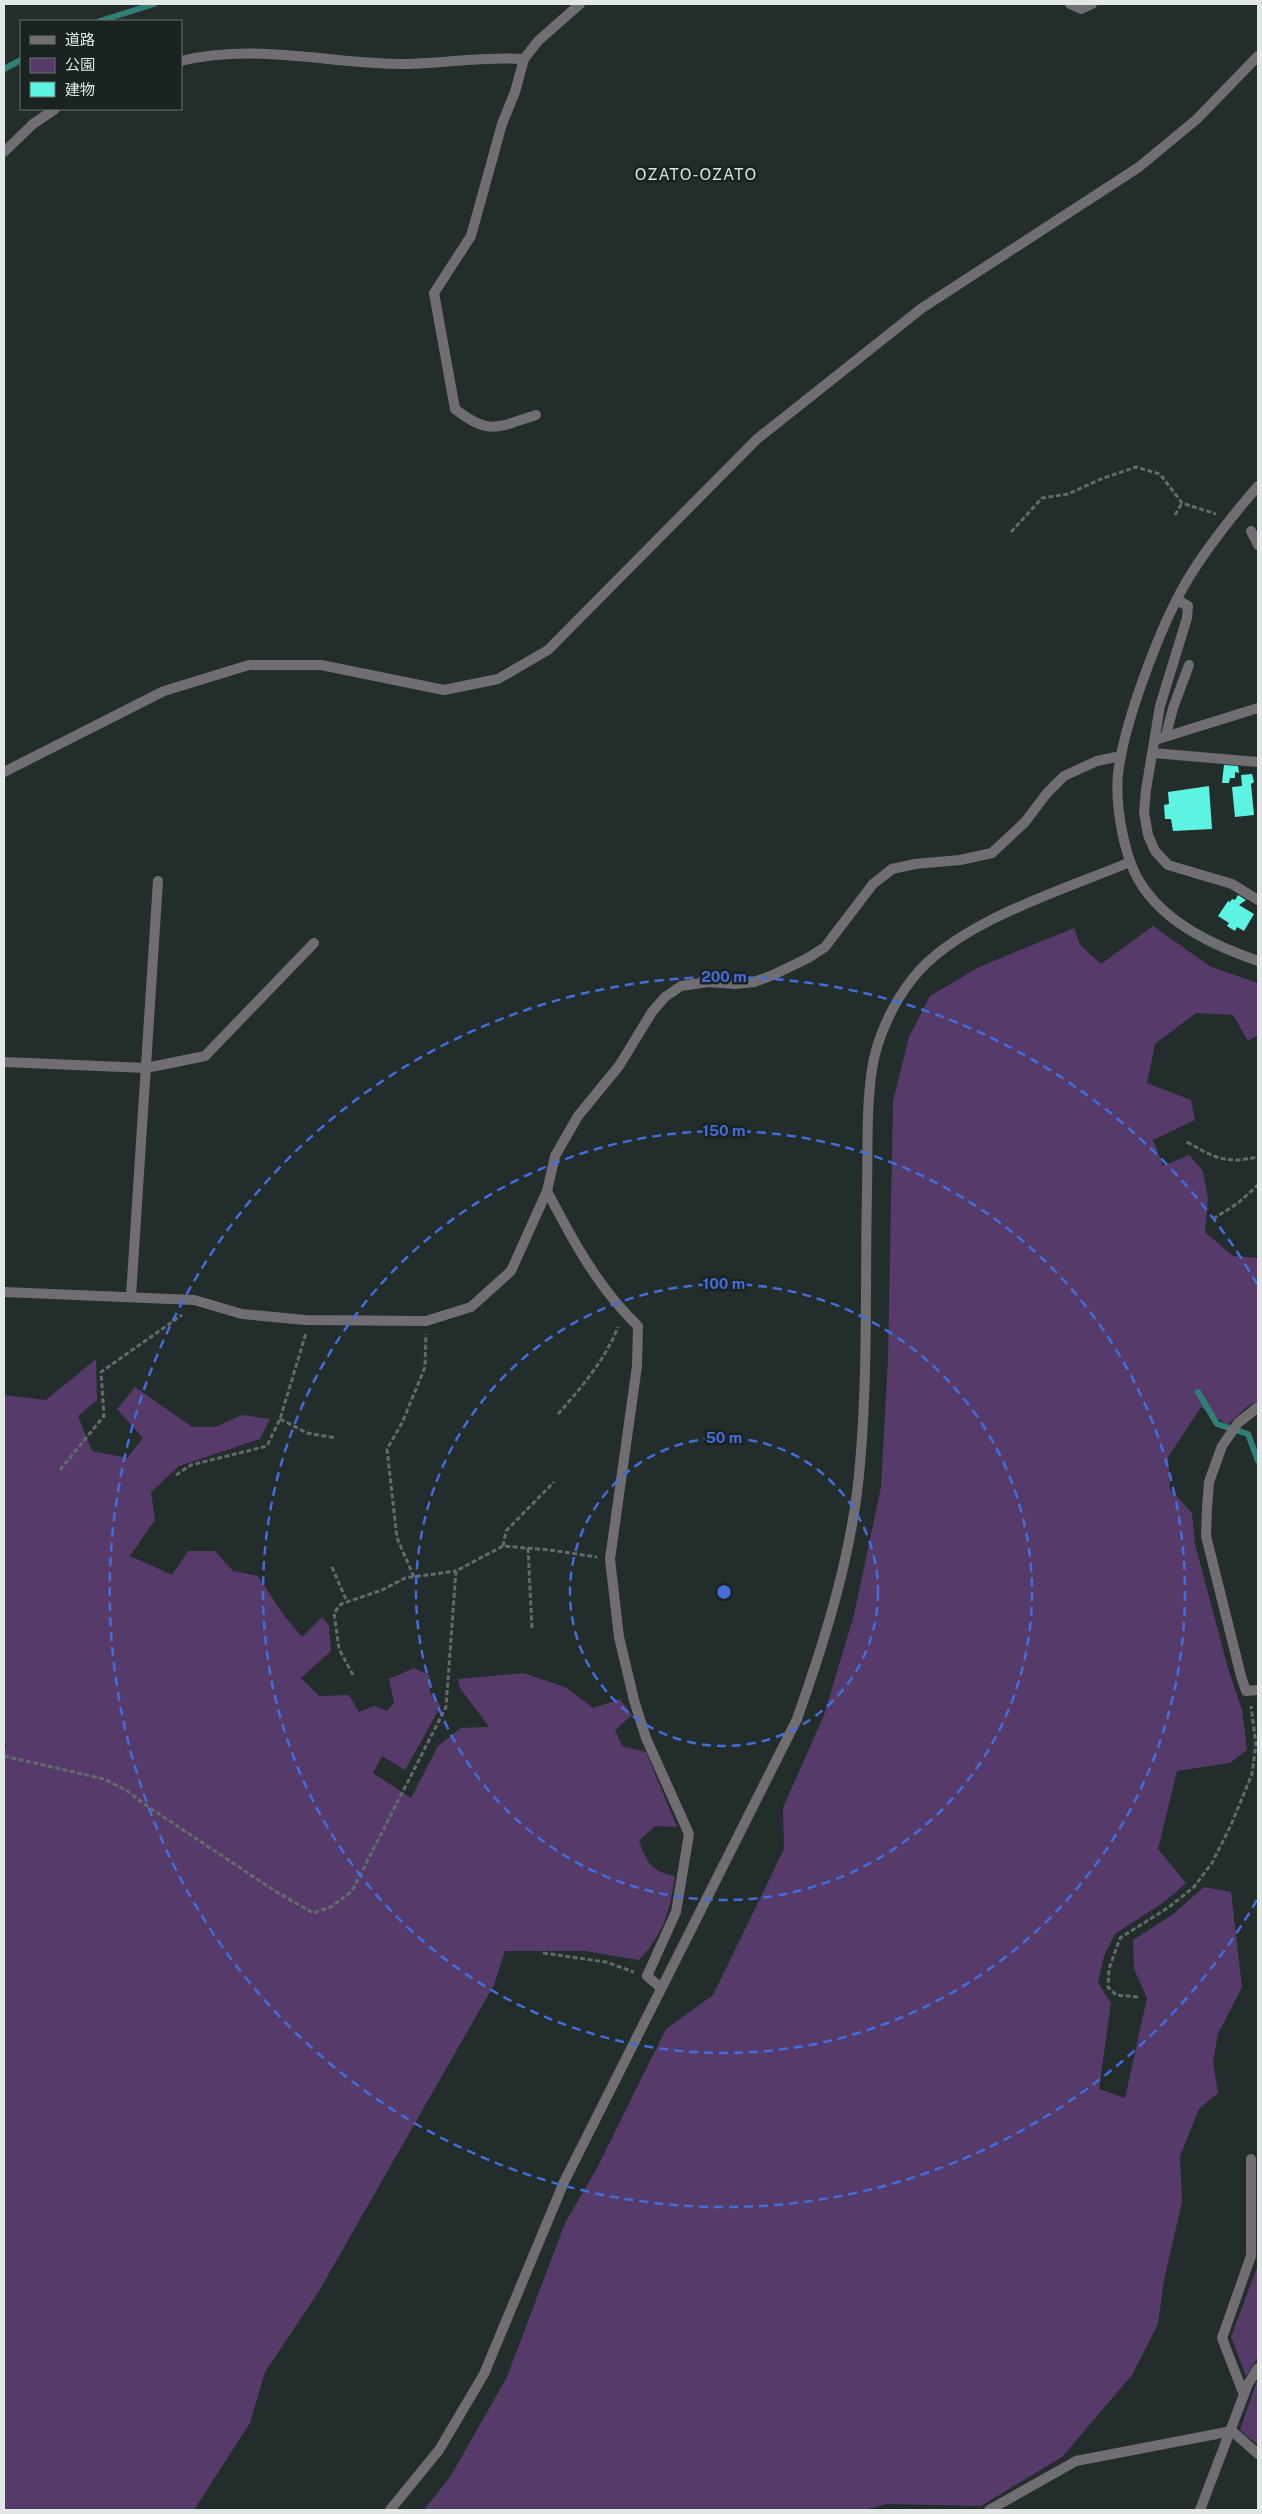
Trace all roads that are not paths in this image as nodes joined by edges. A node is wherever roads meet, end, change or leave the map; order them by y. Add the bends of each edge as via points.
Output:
1 (580, 4) edge
2 (1070, 4) edge
3 (1092, 4) edge
4 (1258, 56) edge
5 (524, 59) junction
6 (182, 60) edge
7 (54, 110) edge
8 (4, 152) edge
9 (536, 415) dead end
10 (1258, 486) edge
11 (1251, 531) dead end
12 (1258, 546) edge
13 (1177, 600) junction
14 (1189, 664) dead end
15 (1258, 708) edge
16 (1166, 735) junction
17 (1155, 740) junction
18 (1153, 753) junction
19 (1121, 756) junction
20 (1258, 762) edge
21 (4, 772) edge
22 (1130, 862) junction
23 (158, 881) dead end
24 (1258, 900) edge
25 (314, 943) dead end
26 (1258, 961) edge
27 (4, 1062) edge
28 (146, 1068) junction
29 (547, 1191) junction
30 (4, 1292) edge
31 (132, 1296) junction
32 (1258, 1407) edge
33 (1258, 1690) edge
34 (661, 1988) junction
35 (1251, 2159) dead end
36 (1258, 2368) edge
37 (1244, 2395) junction
38 (1232, 2431) junction
39 (1258, 2454) edge
40 (390, 2510) edge
41 (989, 2510) edge
42 (1200, 2510) edge

1 - 5 street via 538,41
2 - 3 street via 1081,9
4 - 21 street via 1197,119 1139,167 922,308 757,439 548,650 498,679 444,690 321,665 250,664 164,691
5 - 6 street via 504,57 398,64 248,53 206,54
5 - 9 street via 471,236 434,293 454,409 473,424 494,429
7 - 8 street via 33,124
10 - 13 street via 1230,519
11 - 12 street
13 - 17 street via 1188,606 1187,618 1160,706
13 - 19 street via 1138,696
14 - 16 street
15 - 16 street
16 - 17 street
17 - 18 street
18 - 20 street
18 - 24 street via 1144,812 1148,835 1161,860 1232,884
19 - 22 street via 1119,806
19 - 29 street via 1097,761 1064,776 1025,822 992,853 892,869 873,884 825,947 808,958 754,982 708,982 681,986 665,997 619,1066 578,1116 554,1156
22 - 26 street via 1142,887 1177,922 1192,932
22 - 34 street via 984,924 951,943 914,976 890,1012 872,1068 868,1126 863,1417 853,1521 822,1647 797,1719
23 - 28 street
25 - 28 street via 204,1056
27 - 28 street
28 - 31 street
29 - 31 street via 511,1271 471,1307 426,1321 305,1320 242,1314 201,1302
29 - 34 street via 578,1250 638,1326 637,1366 610,1559 619,1637 634,1700 646,1738 689,1834 676,1912 647,1976
30 - 31 street
32 - 33 street via 1238,1423 1222,1446 1209,1482 1206,1536 1246,1691
34 - 40 street via 564,2182 484,2374 439,2450
35 - 37 street via 1251,2256 1222,2338
36 - 37 street
37 - 38 street
38 - 39 street
38 - 41 street via 1076,2461
38 - 42 street

